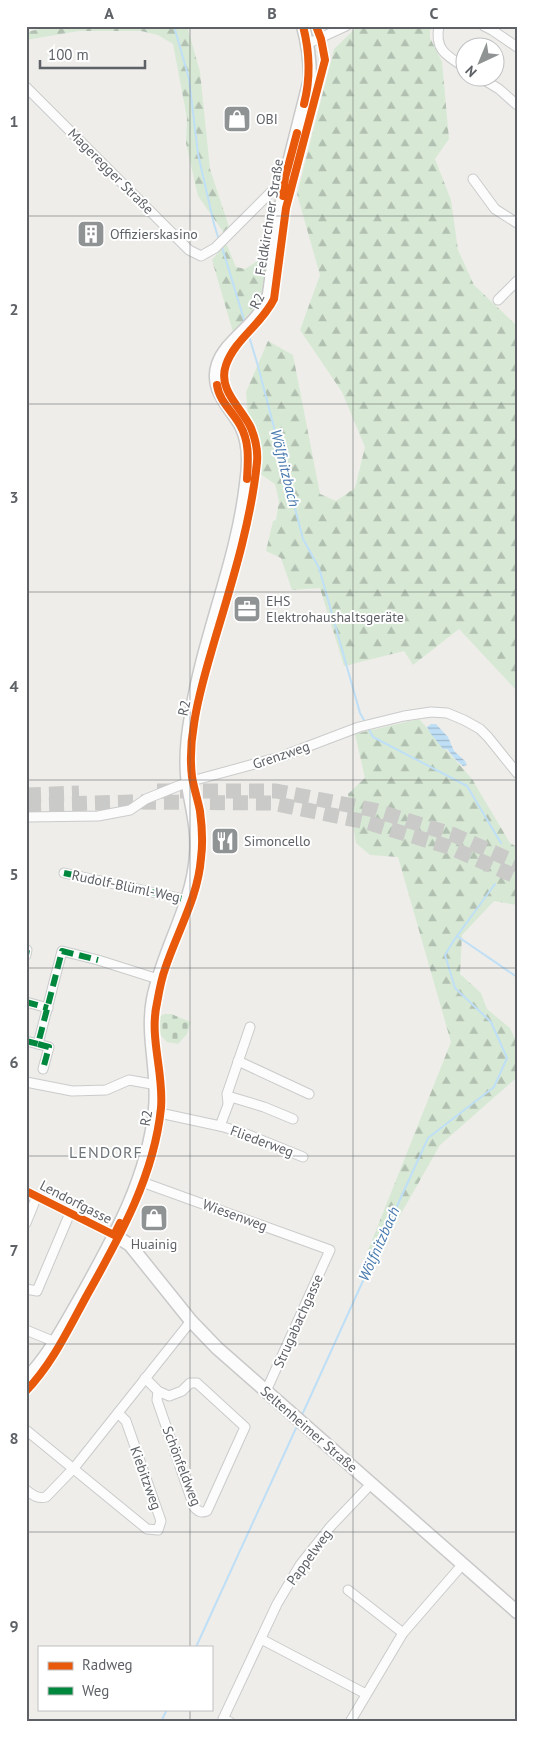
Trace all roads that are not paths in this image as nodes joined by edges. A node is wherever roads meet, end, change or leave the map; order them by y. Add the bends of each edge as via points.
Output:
1 (302, 26) edge
2 (346, 26) edge
3 (439, 26) edge
4 (484, 26) edge
5 (308, 44) junction
6 (517, 47) edge
7 (456, 61) edge
8 (26, 87) edge
9 (497, 88) edge
10 (517, 105) edge
11 (285, 178) junction
12 (473, 179) dead end
13 (517, 223) edge
14 (517, 281) edge
15 (498, 300) dead end
16 (517, 773) edge
17 (188, 782) junction
18 (26, 817) edge
19 (64, 873) dead end
20 (188, 900) junction
21 (158, 979) junction
22 (26, 1002) edge
23 (48, 1008) junction
24 (250, 1027) dead end
25 (26, 1041) edge
26 (38, 1044) junction
27 (238, 1061) junction
28 (43, 1069) dead end
29 (26, 1082) edge
30 (157, 1085) junction
31 (309, 1094) dead end
32 (228, 1104) junction
33 (155, 1112) junction
34 (293, 1119) dead end
35 (220, 1126) junction
36 (304, 1157) dead end
37 (139, 1181) junction
38 (26, 1191) edge
39 (37, 1196) junction
40 (70, 1213) junction
41 (26, 1223) edge
42 (114, 1236) junction
43 (330, 1250) joint
44 (26, 1288) edge
45 (191, 1321) junction
46 (26, 1330) edge
47 (55, 1342) junction
48 (145, 1378) junction
49 (26, 1379) edge
50 (158, 1391) junction
51 (266, 1391) junction
52 (118, 1414) junction
53 (26, 1430) edge
54 (74, 1468) junction
55 (371, 1484) junction
56 (26, 1490) edge
57 (462, 1565) junction
58 (348, 1590) dead end
59 (517, 1612) edge
60 (403, 1633) junction
61 (261, 1639) junction
62 (366, 1694) junction
63 (230, 1722) edge
64 (350, 1722) edge

1 - 5 street, Feldkirchner Straße
2 - 5 street
3 - 7 street via 437,42 442,51
4 - 6 street
5 - 11 street, Feldkirchner Straße via 310,79
8 - 11 street, Mageregger Straße via 189,250 200,256 214,248
9 - 10 street
11 - 17 street, Feldkirchner Straße via 267,303 218,363 217,389 241,426 248,458 235,542 197,682 187,742
12 - 13 street via 495,209
14 - 15 street
16 - 17 street, Grenzweg via 480,729 447,713 431,712 359,727 280,757
17 - 18 street, Grenzweg via 146,799 130,810 98,816
17 - 20 street, Feldkirchner Straße via 196,834 194,873
19 - 20 street, Rudolf-Blüml-Weg
20 - 21 street, Feldkirchner Straße
21 - 23 street via 62,951
21 - 30 street, Feldkirchner Straße via 150,1016
22 - 23 street
23 - 26 street
24 - 27 street
25 - 26 street
26 - 28 street via 49,1047
27 - 31 street
27 - 32 street via 227,1094
29 - 30 street via 72,1091 106,1090 129,1080
30 - 33 street, Feldkirchner Straße
32 - 34 street via 231,1097
32 - 35 street
33 - 35 street, Fliederweg
33 - 37 street, Feldkirchner Straße
35 - 36 street, Fliederweg
37 - 42 street, Feldkirchner Straße
37 - 43 street, Wiesenweg
38 - 39 street, Lendorfgasse
39 - 40 street, Lendorfgasse
39 - 41 street, Lendorfgasse
40 - 42 street, Lendorfgasse
40 - 44 street, Lendorfgasse via 37,1290
42 - 45 street, Seltenheimer Straße via 130,1245
42 - 47 street, Feldkirchner Straße
43 - 51 street, Strugabachgasse
45 - 48 street
45 - 51 street, Seltenheimer Straße
46 - 47 street
47 - 49 street, Feldkirchner Straße
48 - 50 street
48 - 52 street
50 - 50 street, Schönfeldweg via 157,1400 194,1507 202,1513 207,1511 245,1427 197,1383 190,1383 182,1391 169,1396
51 - 55 street, Seltenheimer Straße
52 - 54 street
52 - 54 street, Kiebitzweg via 126,1421 162,1522 158,1530 147,1529
53 - 54 street
54 - 56 street via 46,1497 40,1498
55 - 57 street, Seltenheimer Straße
55 - 61 street, Pappelweg via 300,1565
57 - 59 street, Seltenheimer Straße
57 - 60 street
58 - 60 street
60 - 62 street
61 - 62 street
61 - 63 street, Pappelweg via 223,1719
62 - 64 street

